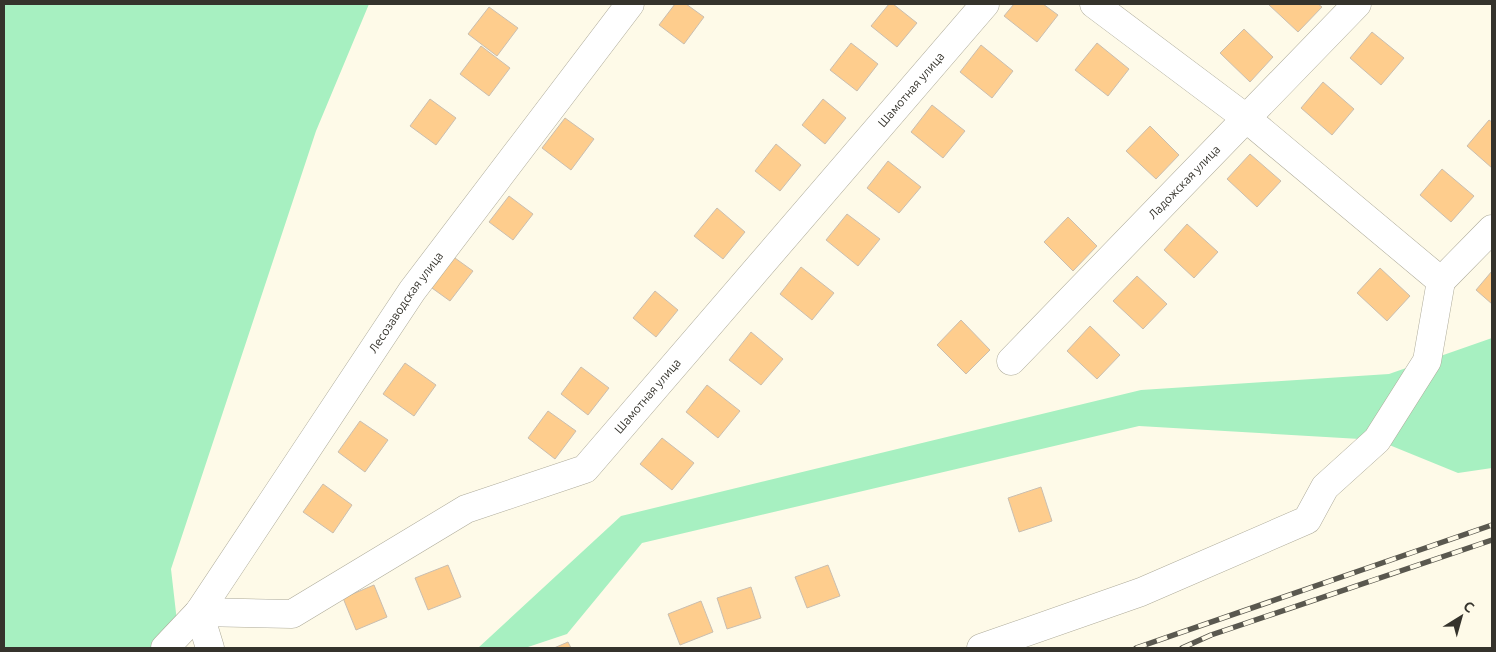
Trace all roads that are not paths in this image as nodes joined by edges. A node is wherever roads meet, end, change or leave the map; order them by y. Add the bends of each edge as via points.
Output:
1 (630, 4) edge
2 (985, 4) edge
3 (1094, 4) edge
4 (1357, 4) edge
5 (1246, 118) junction
6 (1492, 229) edge
7 (1442, 282) junction
8 (1010, 361) dead end
9 (200, 612) junction
10 (164, 648) edge
11 (210, 648) edge
12 (981, 648) edge

1 - 9 street, Лесозаводская улица via 412,291
2 - 9 street, Шамотная улица via 585,469 466,509 292,614
3 - 5 street
4 - 5 street, Ладожская улица
5 - 7 street
5 - 8 street, Ладожская улица
6 - 7 street
7 - 12 street via 1427,361 1378,440 1325,487 1307,520 1141,592
9 - 10 street, Лесозаводская улица
9 - 11 street

